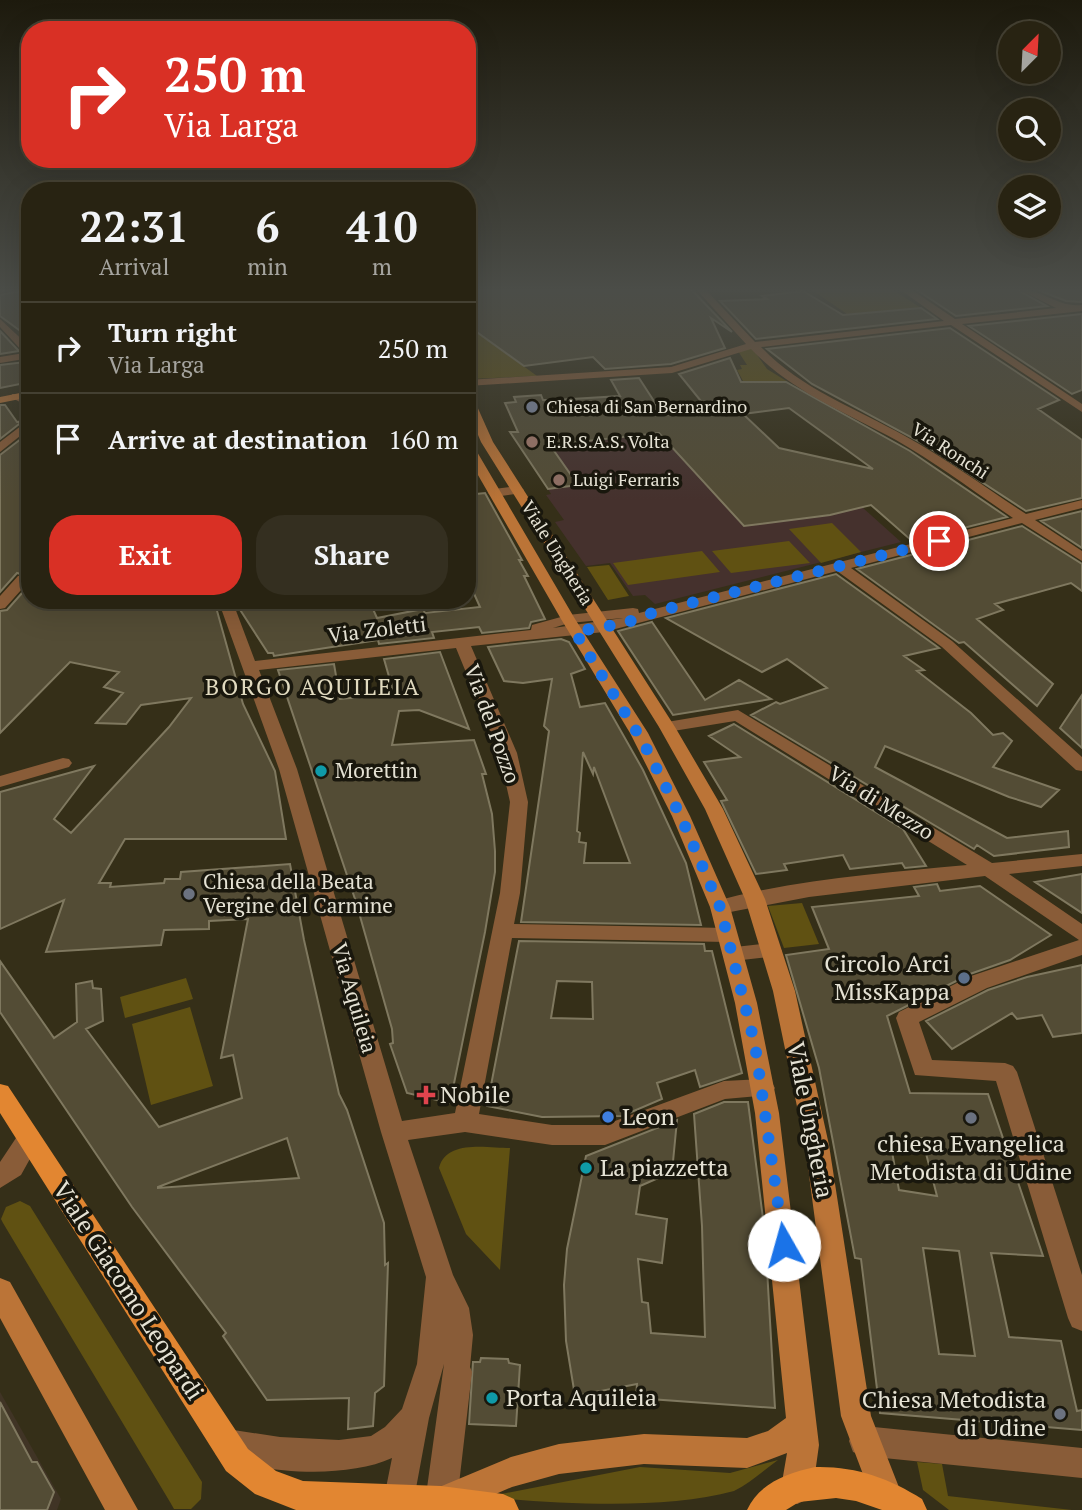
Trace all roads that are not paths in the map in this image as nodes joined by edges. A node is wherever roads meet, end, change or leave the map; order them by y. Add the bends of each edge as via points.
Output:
1 (714, 358) edge
2 (765, 358) edge
3 (1007, 358) edge
4 (476, 382) edge
5 (21, 395) edge
6 (16, 396) junction
7 (21, 399) edge
8 (0, 400) edge
9 (1082, 409) edge
10 (476, 416) edge
11 (21, 430) edge
12 (0, 448) edge
13 (476, 461) edge
14 (517, 490) junction
15 (494, 493) junction
16 (1082, 504) edge
17 (1022, 520) junction
18 (1082, 557) edge
19 (839, 566) junction
20 (21, 579) edge
21 (0, 581) edge
22 (21, 584) edge
23 (0, 605) edge
24 (228, 609) edge
25 (601, 621) junction
26 (571, 625) junction
27 (461, 642) junction
28 (250, 666) junction
29 (667, 727) junction
30 (63, 763) dead end
31 (1082, 766) edge
32 (0, 782) edge
33 (1082, 860) edge
34 (989, 870) junction
35 (755, 899) junction
36 (720, 907) junction
37 (501, 932) junction
38 (1082, 934) edge
39 (730, 944) junction
40 (1082, 947) edge
41 (771, 951) junction
42 (763, 1088) junction
43 (0, 1093) edge
44 (465, 1122) junction
45 (393, 1132) junction
46 (29, 1139) junction
47 (0, 1178) edge
48 (0, 1291) edge
49 (1082, 1318) edge
50 (444, 1367) junction
51 (414, 1418) junction
52 (801, 1426) junction
53 (864, 1441) junction
54 (227, 1444) junction
55 (1082, 1463) edge
56 (797, 1488) junction
57 (899, 1502) edge
58 (394, 1506) edge
59 (441, 1506) edge
60 (122, 1510) edge
61 (503, 1510) edge
62 (764, 1510) edge

1 - 4 street via 662,371
2 - 17 street, Via Ronchi via 795,381 902,439
3 - 9 street
5 - 6 street
6 - 7 street
6 - 8 street
10 - 14 street, Viale Ungheria
11 - 12 street
13 - 15 street, Viale Ungheria
14 - 15 street, Viale Ungheria
14 - 25 street, Viale Ungheria
15 - 26 street, Viale Ungheria
16 - 17 street
17 - 18 street, Via Ronchi
17 - 19 street
19 - 25 street
19 - 31 street via 947,644
20 - 21 street
22 - 23 street
24 - 28 street, Via Aquileia
25 - 26 street, Viale Ungheria
25 - 29 street, Viale Ungheria
26 - 27 street, Via Zoletti
26 - 36 street, Viale Ungheria via 643,742
27 - 28 street, Via Zoletti
27 - 37 street, Via del Pozzo via 508,754 519,802
28 - 45 street, Via Aquileia via 288,769
29 - 34 street, Via di Mezzo via 738,715
29 - 35 street, Viale Ungheria via 713,808
30 - 32 street
33 - 34 street
34 - 35 street
34 - 38 street, Via di Mezzo
35 - 36 street
35 - 41 street, Viale Ungheria
36 - 39 street, Viale Ungheria
37 - 39 street
37 - 44 street, Via del Pozzo
39 - 41 street
39 - 42 street, Viale Ungheria
40 - 49 street via 979,982 907,1018 923,1069 1005,1072
41 - 53 street, Viale Ungheria via 817,1145 856,1416
42 - 44 street via 724,1090 605,1135 552,1135
42 - 52 street, Viale Ungheria via 782,1222
43 - 46 main road, Viale Giacomo Leopardi
44 - 45 street
45 - 50 street, Via Aquileia via 440,1277
46 - 47 street
46 - 54 main road, Viale Giacomo Leopardi
48 - 60 street
50 - 51 street, Via Aquileia
50 - 59 street, Via Aquileia
51 - 54 street, Via Aquileia via 392,1441 351,1455 257,1451
51 - 58 street, Via Aquileia
52 - 56 street, Viale Ungheria via 804,1444
52 - 59 street via 776,1443 747,1453 643,1449 559,1459 511,1472
53 - 55 street
53 - 57 street, Viale Ungheria
54 - 58 main road, Viale Giacomo Leopardi via 237,1460 266,1483 303,1497
56 - 57 main road via 840,1482 866,1486
56 - 62 main road
58 - 59 main road, Viale Giacomo Leopardi
59 - 61 main road, Viale Giacomo Leopardi

